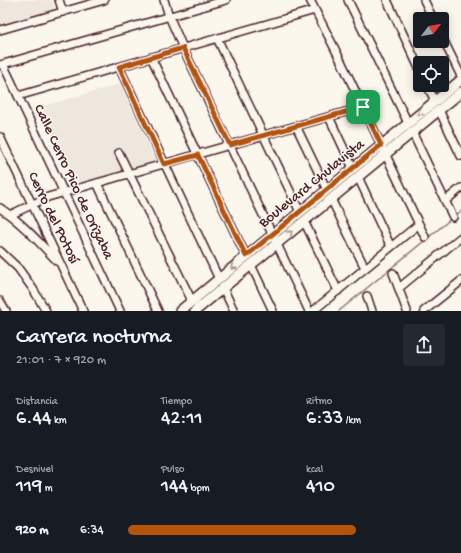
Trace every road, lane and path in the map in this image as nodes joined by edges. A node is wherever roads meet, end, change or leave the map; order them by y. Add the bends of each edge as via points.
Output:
1 (59, 0) edge
2 (104, 0) edge
3 (164, 0) edge
4 (226, 0) edge
5 (310, 0) edge
6 (348, 0) edge
7 (387, 0) edge
8 (424, 0) edge
9 (94, 1) edge
10 (315, 10) junction
11 (62, 12) junction
12 (430, 12) edge
13 (169, 16) junction
14 (0, 30) edge
15 (217, 38) junction
16 (183, 48) junction
17 (447, 48) edge
18 (413, 56) edge
19 (151, 57) junction
20 (1, 64) edge
21 (119, 67) junction
22 (461, 76) edge
23 (461, 80) edge
24 (430, 92) edge
25 (461, 92) edge
26 (18, 96) junction
27 (437, 106) junction
28 (363, 107) junction
29 (329, 117) junction
30 (408, 123) junction
31 (296, 126) junction
32 (412, 132) junction
33 (263, 136) junction
34 (0, 137) edge
35 (230, 145) junction
36 (381, 145) junction
37 (119, 153) dead end
38 (385, 154) junction
39 (198, 155) junction
40 (461, 156) edge
41 (164, 164) junction
42 (353, 168) junction
43 (130, 174) junction
44 (358, 177) junction
45 (97, 183) junction
46 (461, 188) edge
47 (327, 190) junction
48 (64, 193) junction
49 (331, 199) junction
50 (446, 201) junction
51 (32, 204) junction
52 (0, 208) edge
53 (300, 212) junction
54 (10, 214) junction
55 (453, 217) dead end
56 (304, 221) junction
57 (419, 224) junction
58 (273, 235) junction
59 (425, 237) dead end
60 (461, 237) edge
61 (277, 244) junction
62 (391, 247) junction
63 (0, 251) edge
64 (246, 256) junction
65 (61, 265) junction
66 (251, 265) junction
67 (365, 268) junction
68 (394, 273) dead end
69 (219, 279) junction
70 (461, 281) edge
71 (223, 288) junction
72 (399, 288) junction
73 (338, 291) junction
74 (367, 296) dead end
75 (0, 301) edge
76 (192, 301) junction
77 (80, 310) edge
78 (6, 311) edge
79 (46, 311) edge
80 (120, 311) edge
81 (158, 311) edge
82 (180, 311) edge
83 (195, 311) edge
84 (234, 311) edge
85 (272, 311) edge
86 (309, 311) edge
87 (313, 311) edge
88 (372, 311) edge
89 (407, 311) edge
90 (424, 311) edge

1 - 11 street
2 - 9 street
3 - 13 street
4 - 13 street
5 - 10 street
6 - 30 street
7 - 18 street
8 - 12 street
9 - 11 street
10 - 15 street
10 - 28 street
11 - 14 street
13 - 16 street
13 - 20 street
15 - 16 street
15 - 33 street
16 - 19 street
16 - 35 street
17 - 22 street
19 - 21 street
19 - 39 street
20 - 26 street, Calle Cerro Pico de Orizaba
21 - 26 street
21 - 41 street
23 - 27 main road, Boulevard Chulavista
24 - 27 street
25 - 27 main road, Boulevard Chulavista
26 - 48 street, Calle Cerro Pico de Orizaba
27 -> 30 main road, Boulevard Chulavista
27 - 32 main road, Boulevard Chulavista
27 - 40 street
28 - 29 street
28 - 36 street
29 - 31 street
29 - 42 street
30 - 36 main road, Boulevard Chulavista
31 - 33 street
31 - 47 street
32 - 38 main road, Boulevard Chulavista
32 - 50 street
33 - 35 street
33 - 53 street
34 - 51 street, Cerro del Potosí
35 - 39 street
35 - 58 street
36 - 38 street
36 - 42 main road, Boulevard Chulavista
37 - 43 street
38 - 44 main road, Boulevard Chulavista
38 - 57 street
39 - 41 street
39 - 64 street
41 - 43 street
41 - 69 street
42 - 47 main road, Boulevard Chulavista
43 - 45 street
43 - 76 street
44 - 49 main road, Boulevard Chulavista
44 - 62 street
45 - 48 street
45 - 81 street, Calle Cerro Pico de Orizaba
46 - 50 street
47 - 53 main road, Boulevard Chulavista
48 - 51 street
48 - 80 street, Calle Cerro Pico de Orizaba
49 - 56 main road, Boulevard Chulavista
49 - 67 street
50 - 55 street
51 - 54 street
51 - 65 street, Cerro del Potosí
52 - 54 street
53 - 58 main road, Boulevard Chulavista
54 - 65 street
61 -> 56 main road, Boulevard Chulavista
56 - 73 street
57 - 59 street
57 - 62 street
58 - 61 street
58 - 64 main road, Boulevard Chulavista
60 - 72 street
61 - 66 main road, Boulevard Chulavista
61 - 86 street
62 - 67 street
63 - 79 street via 18,268
64 -> 69 main road, Boulevard Chulavista
65 - 77 street, Cerro del Potosí
66 - 71 main road, Boulevard Chulavista
66 - 85 street
67 - 73 street
68 - 72 street
69 - 76 main road, Boulevard Chulavista
70 - 90 street
71 - 83 main road, Boulevard Chulavista
71 - 84 street
72 - 89 street
73 - 87 street
74 - 88 street
75 - 78 street
76 - 82 main road, Boulevard Chulavista

